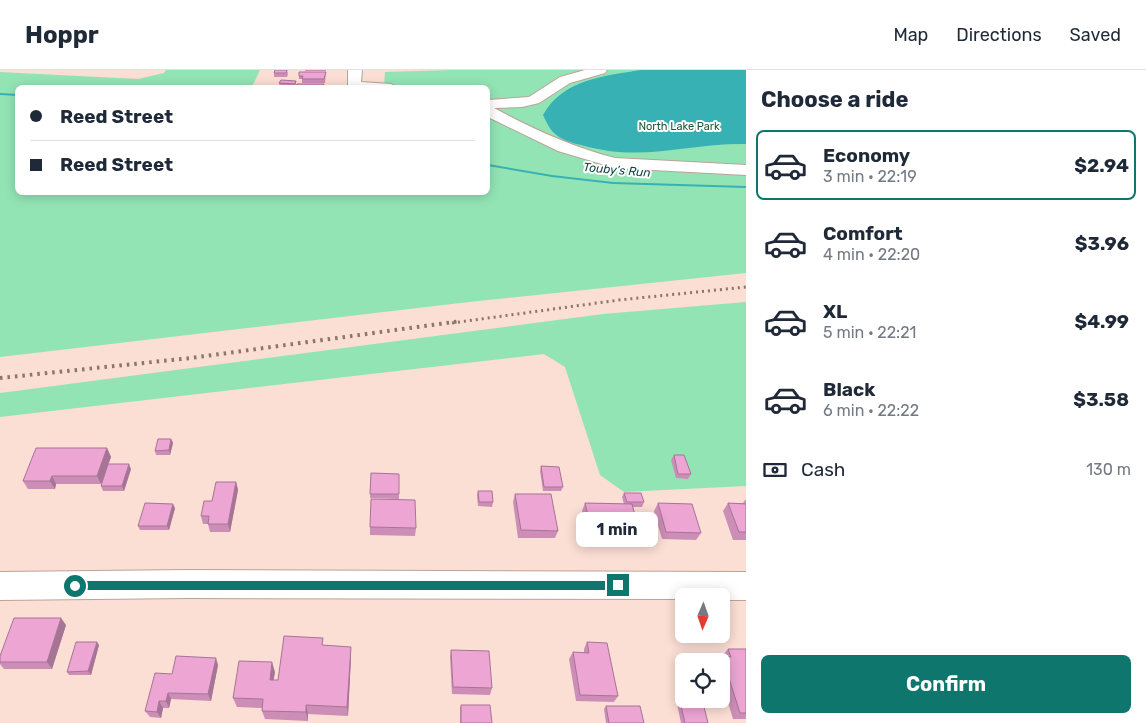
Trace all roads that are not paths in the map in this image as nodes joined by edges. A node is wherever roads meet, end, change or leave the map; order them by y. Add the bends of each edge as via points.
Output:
1 (355, 70) edge
2 (600, 70) edge
3 (563, 75) edge
4 (354, 85) edge
5 (534, 100) junction
6 (490, 104) edge
7 (490, 112) edge
8 (520, 130) junction
9 (746, 170) edge
10 (0, 586) edge
11 (746, 586) edge

1 - 4 street
2 - 3 street
3 - 5 street
5 - 6 street via 510,105
5 - 8 street
7 - 8 street
8 - 9 street via 560,148 615,163
10 - 11 street

